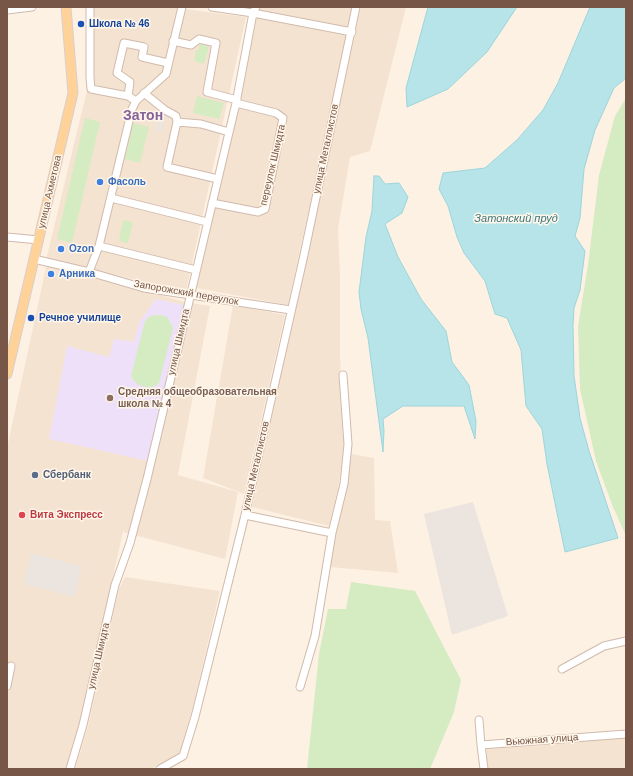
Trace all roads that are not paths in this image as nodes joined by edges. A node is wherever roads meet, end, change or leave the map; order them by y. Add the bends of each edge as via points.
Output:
1 (32, 7) edge
2 (66, 7) edge
3 (90, 7) edge
4 (182, 7) edge
5 (212, 7) edge
6 (356, 7) edge
7 (7, 10) edge
8 (255, 10) edge
9 (352, 32) junction
10 (173, 41) junction
11 (168, 63) junction
12 (144, 93) junction
13 (128, 96) junction
14 (136, 101) junction
15 (236, 102) junction
16 (177, 122) junction
17 (229, 132) junction
18 (218, 179) junction
19 (110, 198) junction
20 (212, 203) junction
21 (207, 222) junction
22 (7, 237) edge
23 (39, 240) junction
24 (99, 246) junction
25 (34, 259) junction
26 (196, 270) junction
27 (90, 272) junction
28 (190, 295) junction
29 (291, 310) junction
30 (7, 374) edge
31 (343, 375) dead end
32 (245, 515) junction
33 (332, 533) junction
34 (626, 641) edge
35 (11, 666) dead end
36 (562, 669) dead end
37 (7, 686) edge
38 (300, 687) dead end
39 (479, 720) dead end
40 (626, 734) edge
41 (481, 745) junction
42 (70, 769) edge
43 (160, 769) edge
44 (484, 769) edge

1 - 7 street
2 - 23 main road, улица Ахметова via 74,93
3 - 13 street via 91,89
4 - 10 street
5 - 8 street
6 - 9 street, улица Металлистов
8 - 9 street
8 - 15 street, улица Шмидта
9 - 29 street, улица Металлистов
10 - 11 street
10 - 15 street via 191,45 199,39 216,43 207,92
11 - 12 street via 166,74
11 - 13 street via 142,57 144,46 124,43 117,73 130,82
12 - 14 street
12 - 16 street via 164,110 176,116
13 - 14 street
14 - 19 street
15 - 17 street, улица Шмидта
15 - 20 street, переулок Шмидта via 276,113 284,118 264,209 258,212
16 - 17 street via 201,124
16 - 18 street via 167,167
17 - 18 street, улица Шмидта
18 - 20 street, улица Шмидта
19 - 21 street
19 - 24 street
20 - 21 street, улица Шмидта
21 - 26 street, улица Шмидта
22 - 23 street
23 - 25 main road, улица Ахметова
24 - 26 street
24 - 27 street
25 - 27 street, Запорожский переулок
25 - 30 main road, улица Ахметова
26 - 28 street, улица Шмидта
27 - 28 street, Запорожский переулок via 144,288
28 - 29 street, Запорожский переулок
28 - 42 street, улица Шмидта via 147,479 130,543 115,585 83,725
29 - 32 street, улица Металлистов
31 - 33 street via 348,444 344,484
32 - 33 street
32 - 43 street, улица Металлистов via 183,756
33 - 38 street via 315,636
34 - 36 street via 604,646
35 - 37 street
39 - 41 street
40 - 41 street, Вьюжная улица
41 - 44 street

